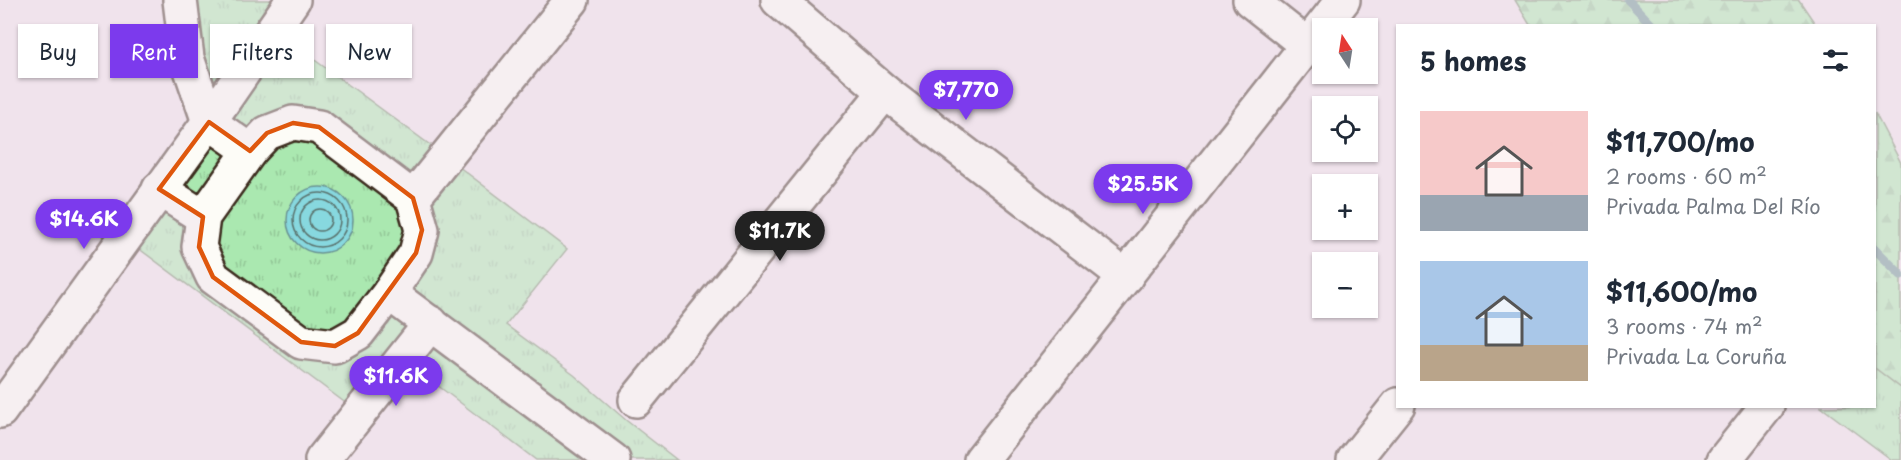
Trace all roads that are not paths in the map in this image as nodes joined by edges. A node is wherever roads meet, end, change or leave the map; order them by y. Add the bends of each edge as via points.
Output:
1 (180, 0) edge
2 (293, 0) edge
3 (572, 0) edge
4 (778, 0) edge
5 (1250, 0) edge
6 (1343, 0) edge
7 (1308, 46) junction
8 (885, 92) junction
9 (209, 122) junction
10 (250, 151) junction
11 (159, 189) junction
12 (413, 198) junction
13 (202, 217) junction
14 (1126, 277) junction
15 (389, 293) junction
16 (431, 323) junction
17 (636, 400) dead end
18 (1396, 408) edge
19 (1765, 408) edge
20 (1, 409) edge
21 (1366, 456) edge
22 (322, 460) edge
23 (613, 460) edge
24 (981, 460) edge
25 (1724, 460) edge

1 - 9 street via 187,58
2 - 9 street
3 - 12 street
4 - 8 street
5 - 7 street
6 - 7 street
7 - 14 street
8 - 14 street
8 - 17 street
9 - 10 street
9 - 11 street
10 - 12 street via 267,133 293,123 319,127
10 - 13 street
11 - 13 street
11 - 20 street
12 - 15 street via 422,230 416,253
13 - 15 street via 199,247 213,277 301,342 335,346 358,333
14 - 24 street
15 - 16 street
16 - 22 street
16 - 23 street
18 - 21 street
19 - 25 street

